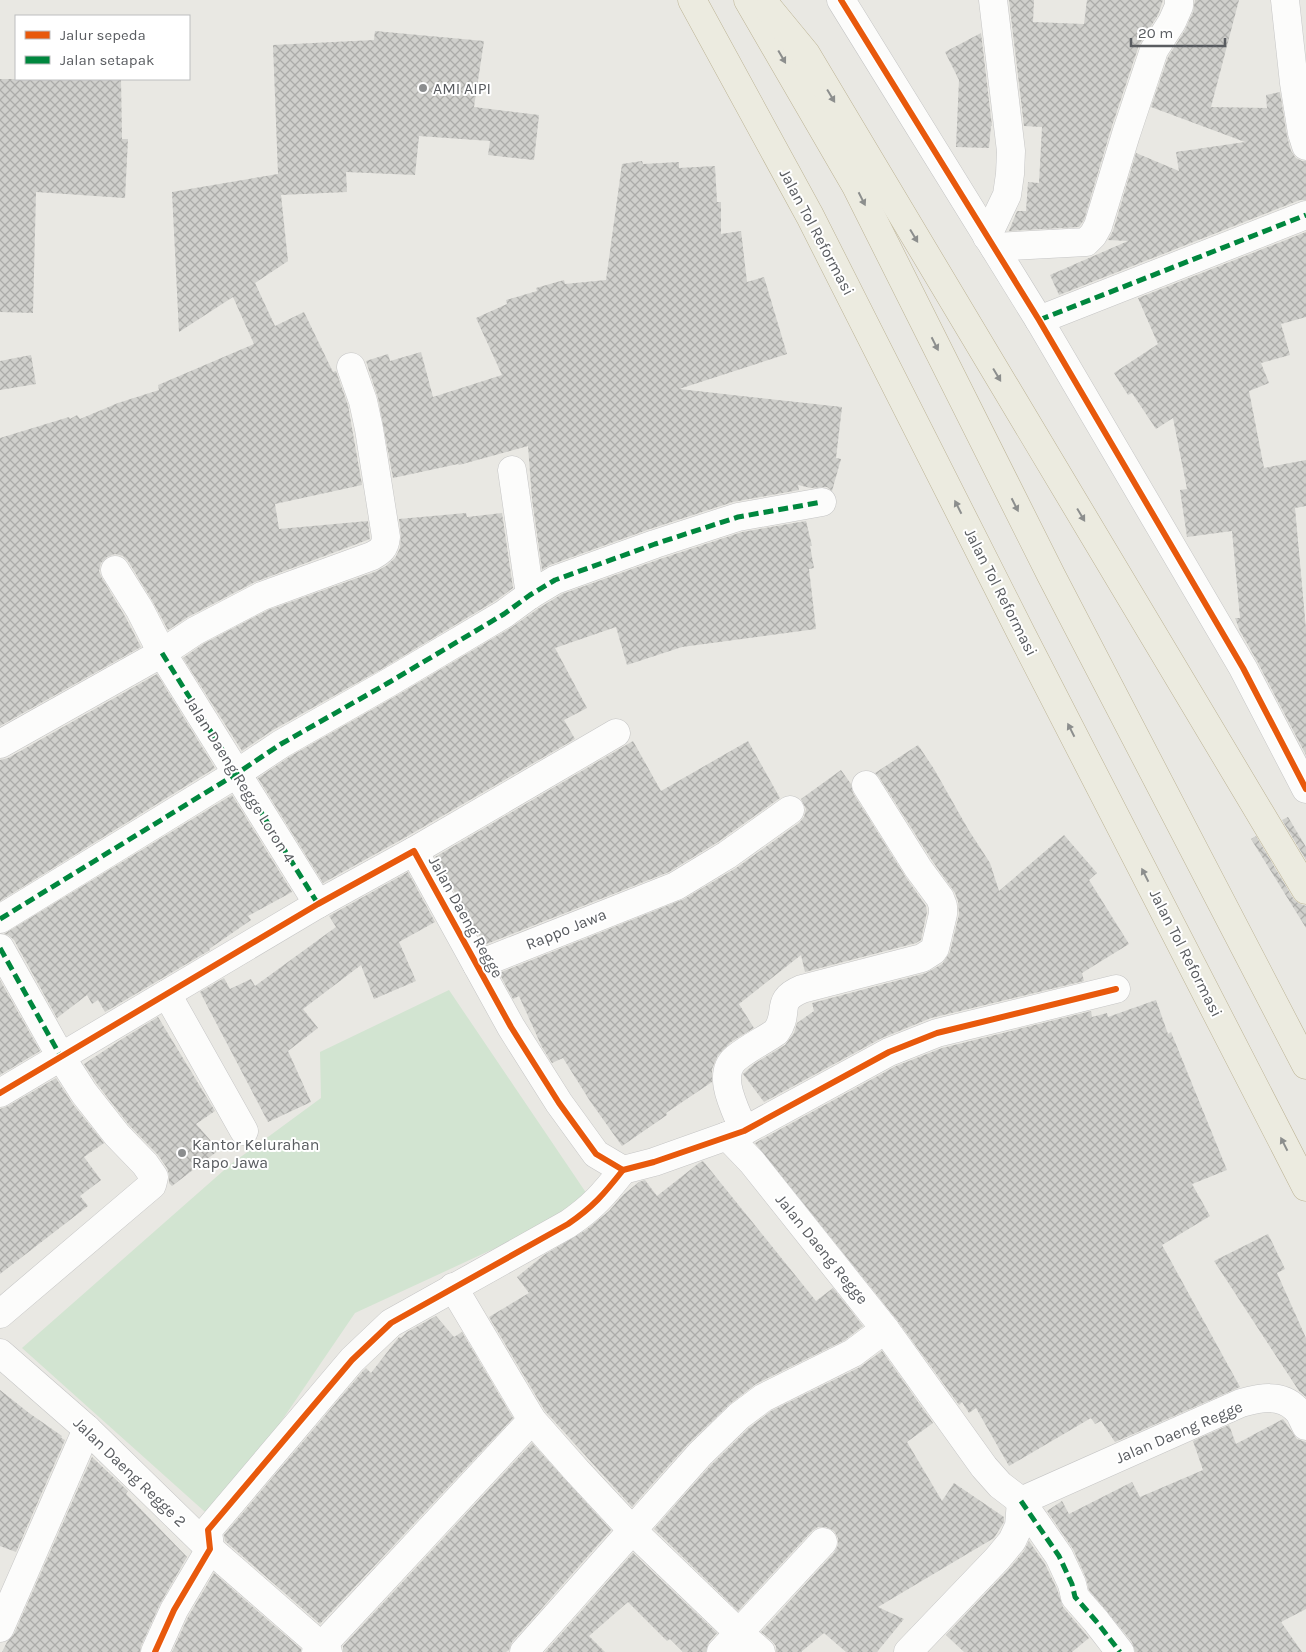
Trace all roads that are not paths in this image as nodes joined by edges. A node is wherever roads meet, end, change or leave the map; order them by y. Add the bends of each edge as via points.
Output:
1 (692, 0) edge
2 (748, 0) edge
3 (762, 0) edge
4 (841, 0) edge
5 (993, 0) edge
6 (1179, 0) edge
7 (1285, 0) edge
8 (1297, 30) edge
9 (1306, 146) edge
10 (1306, 215) edge
11 (990, 242) junction
12 (1040, 320) junction
13 (351, 367) dead end
14 (512, 470) dead end
15 (822, 502) dead end
16 (115, 570) dead end
17 (530, 595) junction
18 (162, 653) junction
19 (616, 733) dead end
20 (0, 744) edge
21 (236, 774) junction
22 (866, 785) dead end
23 (1306, 789) edge
24 (790, 810) dead end
25 (414, 851) junction
26 (1306, 890) edge
27 (318, 904) junction
28 (0, 919) edge
29 (0, 948) edge
30 (477, 965) junction
31 (1116, 989) dead end
32 (168, 994) junction
33 (61, 1057) junction
34 (1306, 1066) edge
35 (0, 1094) edge
36 (244, 1132) dead end
37 (735, 1133) junction
38 (623, 1170) junction
39 (1306, 1187) edge
40 (453, 1288) junction
41 (0, 1314) edge
42 (885, 1329) junction
43 (0, 1353) edge
44 (532, 1420) junction
45 (1306, 1426) edge
46 (87, 1429) junction
47 (1021, 1501) junction
48 (633, 1531) junction
49 (823, 1542) dead end
50 (210, 1549) junction
51 (0, 1628) edge
52 (730, 1642) edge
53 (322, 1650) edge
54 (155, 1652) edge
55 (524, 1652) edge
56 (761, 1652) edge
57 (908, 1652) edge
58 (1120, 1652) edge

39 -> 1 highway, Jalan Tol Reformasi via 810,216
2 -> 34 highway via 856,186 1051,575
3 -> 26 highway via 806,54
4 - 11 street
5 - 11 street via 1011,151 1007,196
6 - 11 street via 1172,22 1154,50 1093,235 1086,242
7 - 8 street
8 - 9 street via 1294,83
10 - 12 street
11 - 12 street
12 - 23 street via 1228,642
13 - 18 street via 364,401 369,429 386,537 383,548 372,556 248,602
14 - 17 street
15 - 17 street via 738,517 693,531 555,580
16 - 18 street, Jalan Daeng Regge Loron 4
17 - 21 street via 504,614 281,744
18 - 20 street
18 - 21 street, Jalan Daeng Regge Loron 4
19 - 25 street, Jalan Daeng Regge
21 - 27 street, Jalan Daeng Regge Loron 4
21 - 28 street
22 - 37 street via 940,898 943,914 935,948 922,958 802,989 787,997 783,1020 776,1032 735,1058 726,1074
24 - 30 street, Rappo Jawa via 727,856 676,886
25 - 27 street, Jalan Daeng Regge
25 - 30 street, Jalan Daeng Regge
27 - 32 street, Jalan Daeng Regge
29 - 33 street
30 - 38 street, Jalan Daeng Regge via 510,1027 586,1141 596,1154
31 - 37 street via 937,1032 889,1052
32 - 33 street, Jalan Daeng Regge
32 - 36 street
33 - 35 street, Jalan Daeng Regge
33 - 41 street via 111,1128 154,1177 152,1185
37 - 38 street
37 - 42 street, Jalan Daeng Regge via 752,1162
38 - 40 street via 599,1200 568,1224
40 - 44 street
40 - 50 street via 391,1323 352,1360 208,1530
42 - 47 street, Jalan Daeng Regge via 984,1467
42 - 48 street via 853,1353 763,1398 739,1416 700,1454
43 - 46 street, Jalan Daeng Regge 2
44 - 48 street
44 - 53 street
45 - 47 street, Jalan Daeng Regge via 1297,1410 1278,1398 1241,1403
46 - 50 street, Jalan Daeng Regge 2
46 - 51 street
47 - 57 street via 1019,1526 1012,1541
47 - 58 street via 1059,1556 1075,1597
48 - 52 street
48 - 55 street
49 - 52 street
50 - 53 street, Jalan Daeng Regge 2
50 - 54 street via 174,1610
52 - 56 street

